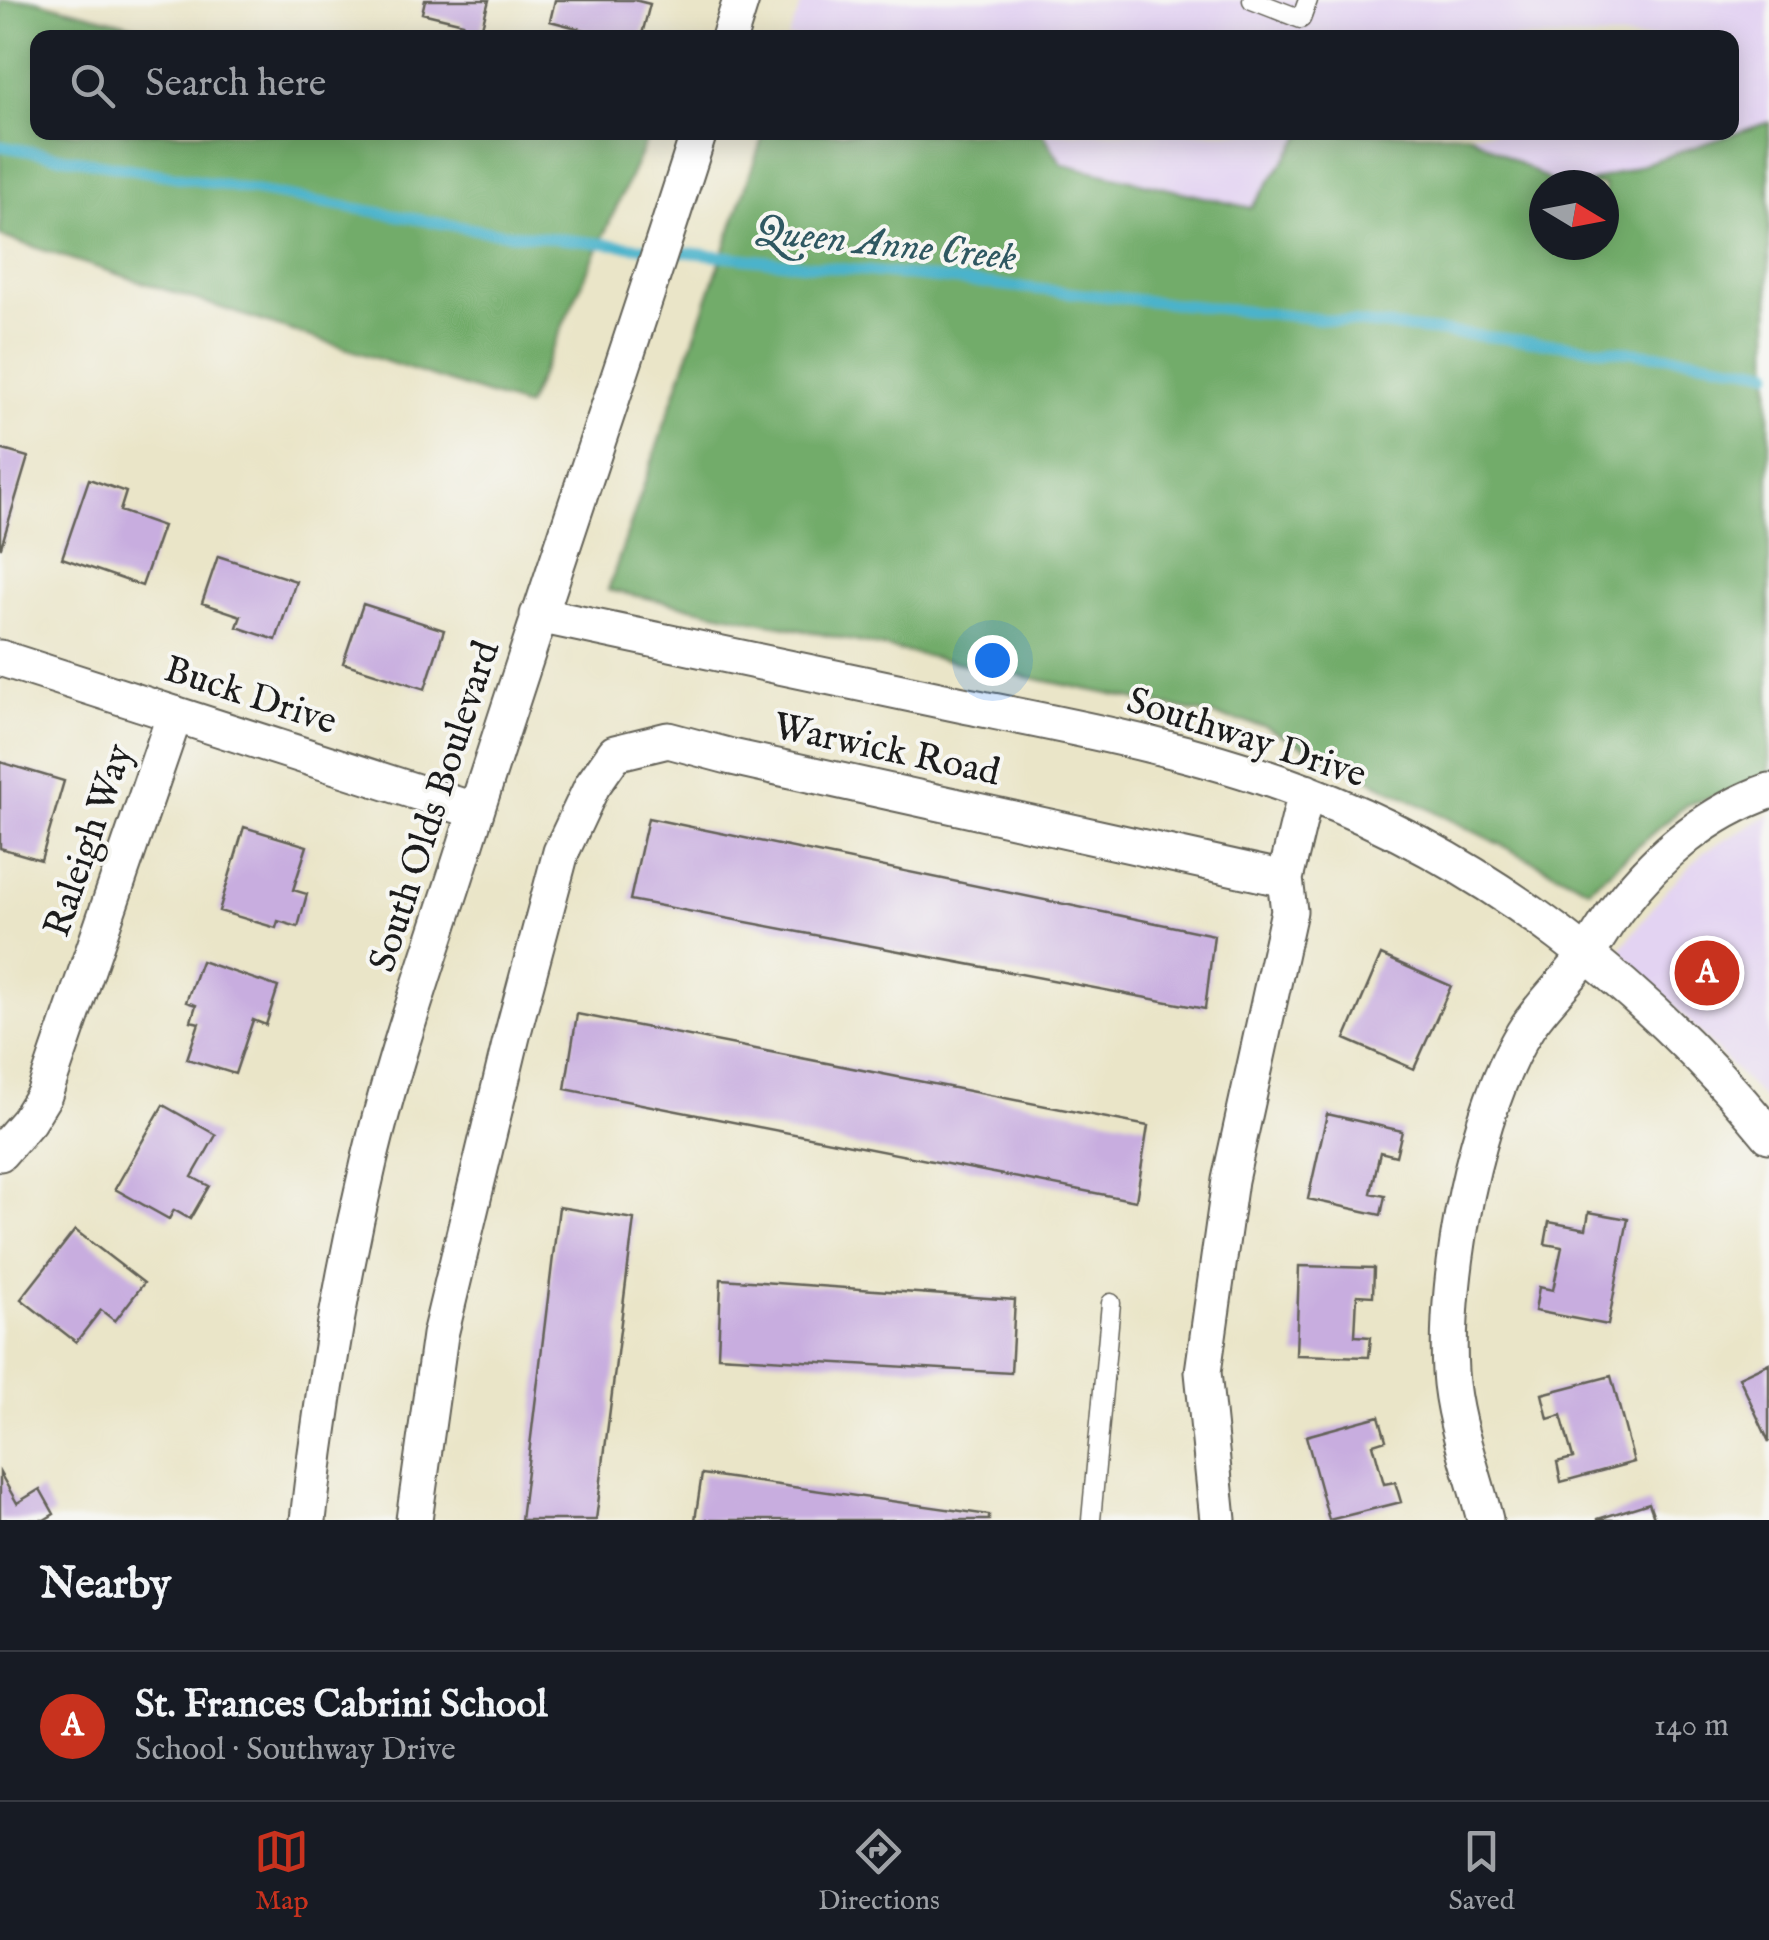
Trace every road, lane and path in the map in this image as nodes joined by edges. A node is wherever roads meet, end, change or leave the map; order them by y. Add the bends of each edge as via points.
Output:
1 (741, 0) edge
2 (1252, 0) edge
3 (1308, 0) edge
4 (732, 30) edge
5 (697, 140) edge
6 (538, 615) junction
7 (0, 658) edge
8 (175, 714) junction
9 (1306, 792) junction
10 (1769, 792) edge
11 (476, 810) junction
12 (1285, 879) junction
13 (1586, 955) junction
14 (1769, 1135) edge
15 (0, 1153) edge
16 (1111, 1303) dead end
17 (308, 1520) edge
18 (414, 1520) edge
19 (1091, 1520) edge
20 (1218, 1520) edge
21 (1485, 1520) edge

1 - 4 street
2 - 3 lane via 1301,19
5 - 6 street, South Olds Boulevard
6 - 9 street, Southway Drive via 1169,748
6 - 11 street, South Olds Boulevard
7 - 8 street, Buck Drive
8 - 11 street, Buck Drive
8 - 15 street, Raleigh Way via 44,1094
9 - 12 street
9 - 13 street, Southway Drive via 1497,888
10 - 13 street via 1734,804 1668,852 1619,905
11 - 17 street, South Olds Boulevard via 369,1161 328,1360
12 - 18 street, Warwick Road via 668,740 615,753 562,852 517,1017 440,1335
12 - 20 street via 1289,911 1230,1180 1203,1372
13 - 14 street, Southway Drive via 1677,1033
13 - 21 street via 1528,1025 1500,1077 1459,1239 1450,1373
16 - 19 lane

